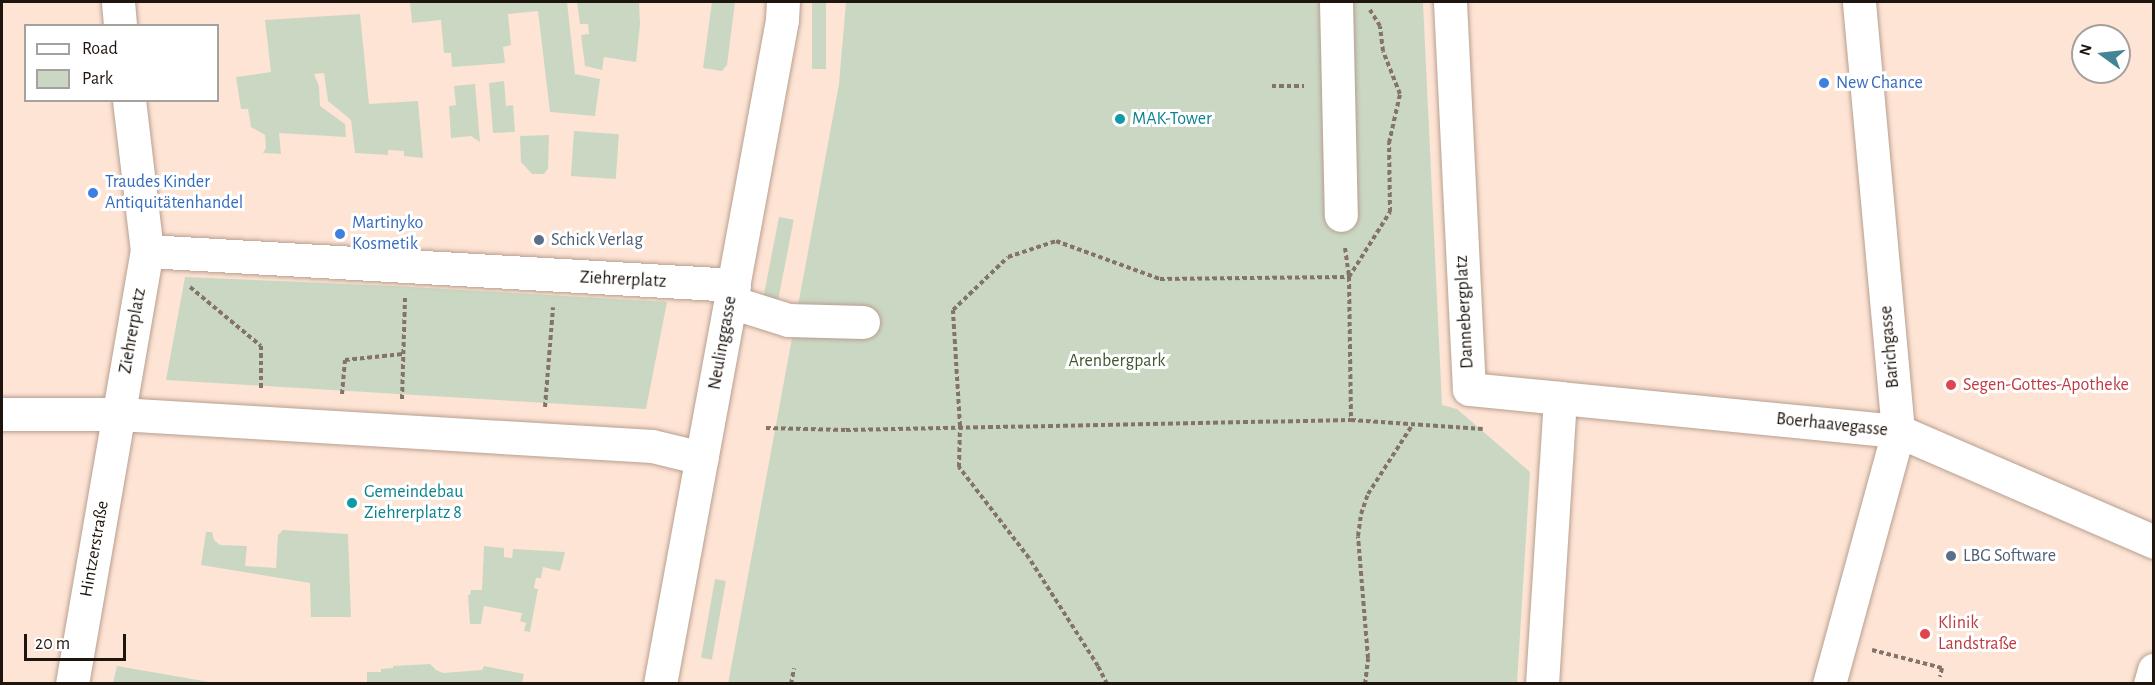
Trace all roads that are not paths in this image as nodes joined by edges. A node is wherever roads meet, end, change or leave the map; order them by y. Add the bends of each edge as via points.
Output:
1 (118, 2) edge
2 (783, 2) edge
3 (1450, 2) edge
4 (1859, 2) edge
5 (1347, 3) edge
6 (120, 24) edge
7 (129, 102) edge
8 (1341, 215) road end
9 (147, 251) junction
10 (732, 293) junction
11 (862, 322) dead end
12 (1560, 398) junction
13 (2, 414) edge
14 (119, 414) junction
15 (1898, 431) junction
16 (702, 458) junction
17 (2154, 542) edge
18 (2154, 670) edge
19 (72, 684) edge
20 (660, 684) edge
21 (1542, 684) edge
22 (1829, 684) edge
23 (2150, 684) edge

1 - 6 street
2 - 10 street, Neulinggasse
3 - 12 street, Dannebergplatz via 1469,389
4 - 15 street, Barichgasse
5 - 8 street
7 - 9 street
9 - 10 street, Ziehrerplatz via 406,265
9 - 14 street, Ziehrerplatz
10 - 11 street, Ziehrerplatz via 788,320
10 - 16 street, Neulinggasse
12 - 15 street, Boerhaavegasse
12 - 21 street
13 - 14 street
14 - 16 street via 652,446
14 - 19 street, Hintzerstraße
15 - 17 street, Boerhaavegasse
15 - 22 street, Barichgasse
16 - 20 street, Neulinggasse
18 - 23 street

